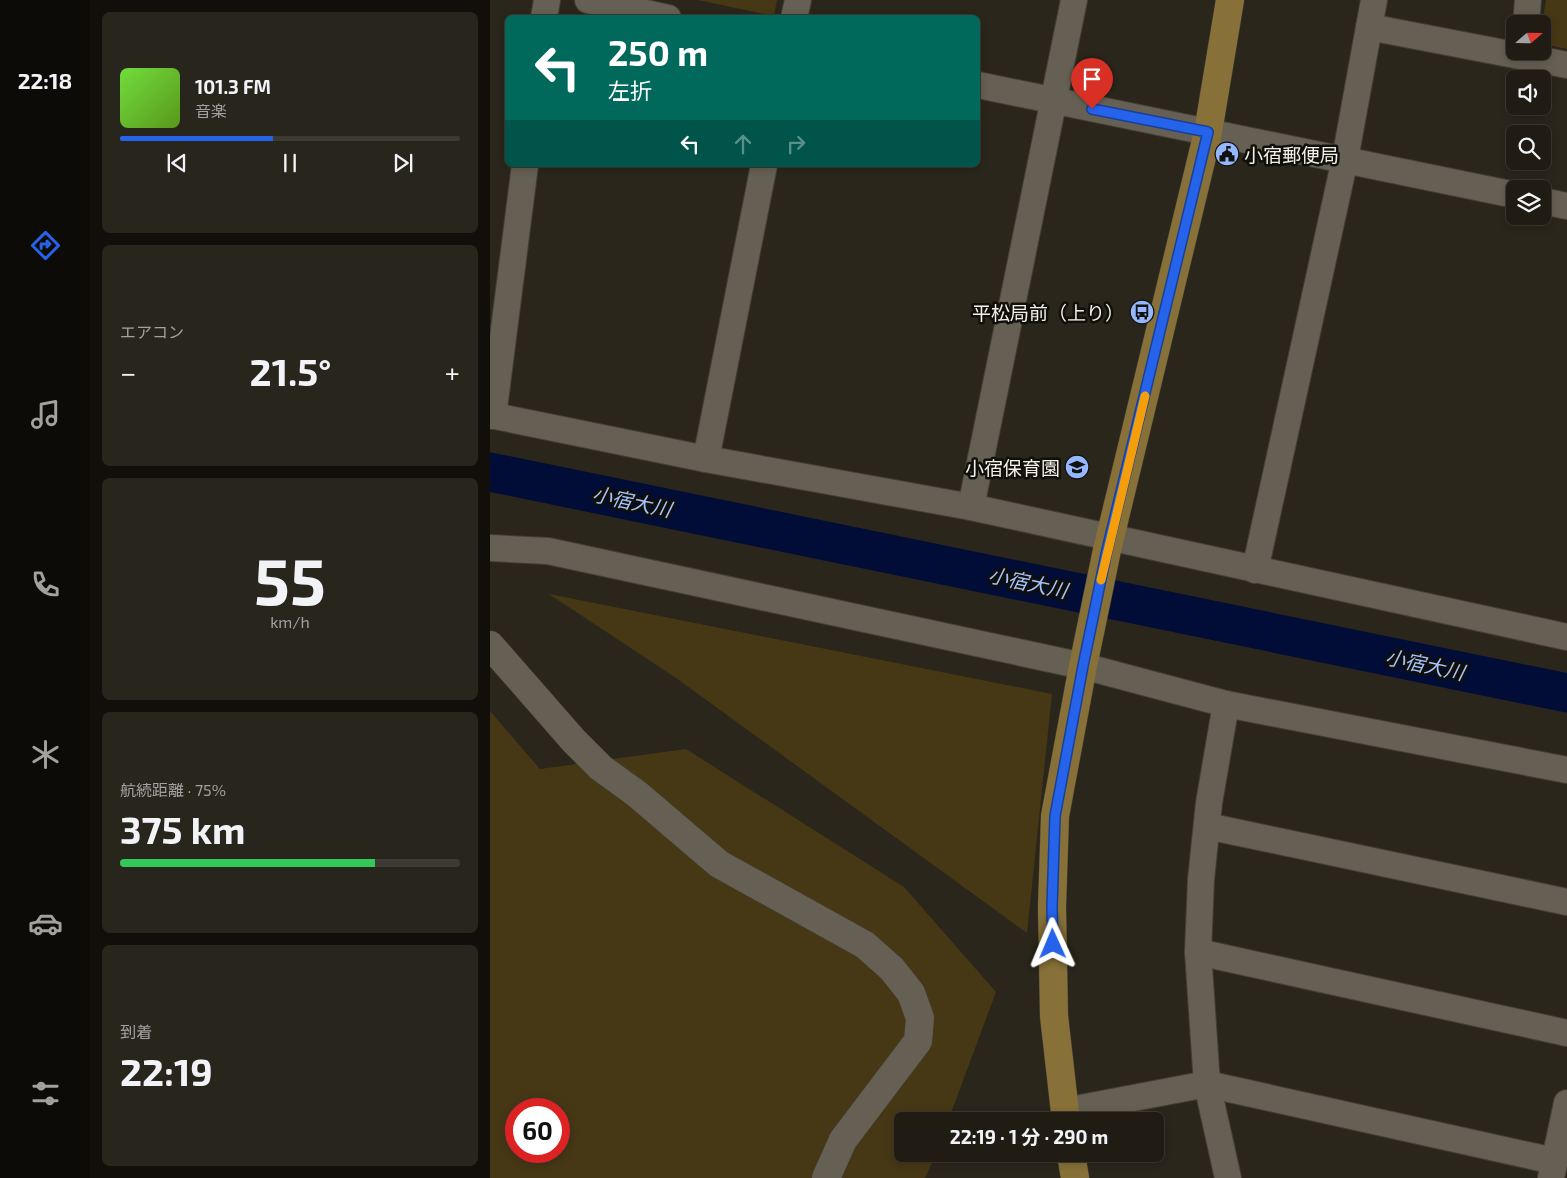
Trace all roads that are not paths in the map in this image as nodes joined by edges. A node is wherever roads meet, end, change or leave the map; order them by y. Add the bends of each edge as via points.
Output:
1 (547, 0) edge
2 (588, 0) edge
3 (798, 0) edge
4 (1074, 0) edge
5 (1230, 0) edge
6 (1374, 0) edge
7 (1528, 0) edge
8 (544, 15) edge
9 (655, 15) edge
10 (795, 15) edge
11 (1527, 15) edge
12 (1369, 27) junction
13 (1506, 51) edge
14 (1550, 60) edge
15 (1567, 64) edge
16 (980, 86) edge
17 (1053, 102) junction
18 (1208, 132) junction
19 (1345, 159) junction
20 (525, 167) edge
21 (764, 167) edge
22 (1506, 193) edge
23 (1551, 203) edge
24 (1567, 206) edge
25 (492, 416) edge
26 (706, 459) junction
27 (971, 507) junction
28 (1109, 543) junction
29 (490, 548) edge
30 (1256, 570) junction
31 (1567, 637) edge
32 (490, 645) edge
33 (1083, 666) junction
34 (1226, 704) junction
35 (1567, 770) edge
36 (1207, 826) junction
37 (1567, 902) edge
38 (1198, 952) junction
39 (1567, 1032) edge
40 (1207, 1084) junction
41 (1567, 1103) edge
42 (1066, 1112) edge
43 (1084, 1112) edge
44 (1072, 1162) edge
45 (1552, 1169) edge
46 (826, 1178) edge
47 (1075, 1178) edge
48 (1228, 1178) edge

1 - 8 street
2 - 9 street
3 - 10 street
4 - 17 street
5 - 18 main road
6 - 12 street
7 - 11 street
12 - 13 street
12 - 19 street
14 - 15 street
16 - 17 street
17 - 18 street
17 - 27 street
18 - 19 street
18 - 28 main road
19 - 22 street
19 - 30 street
20 - 25 street
21 - 26 street
23 - 24 street
25 - 26 street
26 - 27 street
27 - 28 street
28 - 30 street
28 - 33 main road
29 - 33 street via 548,551
30 - 31 street
32 - 46 street via 601,768 637,794 719,864 865,945 892,969 910,993 920,1018 918,1041 843,1140
33 - 34 street
33 - 42 main road via 1055,816 1052,907 1054,1016
34 - 35 street
34 - 36 street via 1208,803
36 - 37 street
36 - 38 street
38 - 39 street
38 - 40 street
40 - 43 street
40 - 45 street
40 - 48 street
41 - 45 street
44 - 47 main road

